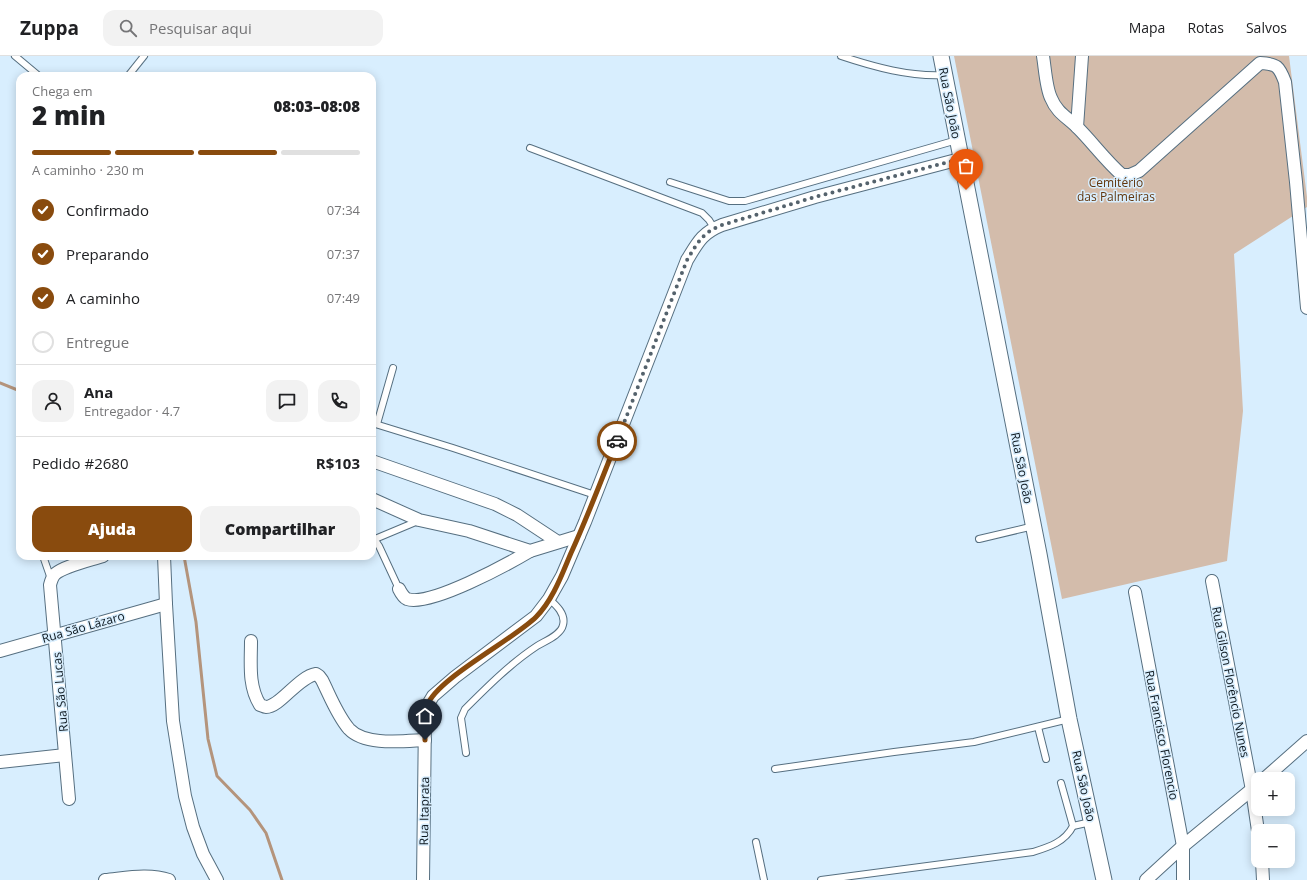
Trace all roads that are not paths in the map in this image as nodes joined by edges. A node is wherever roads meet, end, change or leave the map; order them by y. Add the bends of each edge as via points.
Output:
1 (15, 56) edge
2 (144, 56) edge
3 (841, 56) edge
4 (941, 56) edge
5 (1043, 56) edge
6 (1082, 56) edge
7 (34, 72) edge
8 (131, 72) edge
9 (945, 75) junction
10 (1077, 127) junction
11 (957, 140) junction
12 (530, 148) dead end
13 (960, 159) junction
14 (670, 182) dead end
15 (714, 228) junction
16 (1307, 308) edge
17 (393, 368) dead end
18 (376, 420) edge
19 (376, 423) edge
20 (376, 462) edge
21 (595, 496) junction
22 (376, 501) edge
23 (419, 520) junction
24 (1034, 526) junction
25 (376, 536) edge
26 (579, 536) junction
27 (979, 539) dead end
28 (558, 542) junction
29 (376, 543) edge
30 (530, 551) junction
31 (44, 560) edge
32 (90, 560) edge
33 (164, 560) edge
34 (1212, 581) dead end
35 (50, 582) junction
36 (399, 589) joint
37 (1135, 592) dead end
38 (549, 599) junction
39 (166, 604) junction
40 (55, 634) junction
41 (251, 641) dead end
42 (0, 651) edge
43 (1069, 719) junction
44 (1038, 727) junction
45 (425, 740) junction
46 (1306, 746) edge
47 (466, 753) dead end
48 (65, 755) junction
49 (1046, 759) dead end
50 (0, 762) edge
51 (775, 769) dead end
52 (1252, 772) edge
53 (1273, 772) edge
54 (1061, 783) dead end
55 (1251, 790) edge
56 (69, 799) dead end
57 (1092, 822) junction
58 (1073, 826) junction
59 (756, 842) dead end
60 (1183, 846) junction
61 (1262, 868) edge
62 (105, 880) edge
63 (169, 880) edge
64 (216, 880) edge
65 (423, 880) edge
66 (764, 880) edge
67 (822, 880) edge
68 (1104, 880) edge
69 (1146, 880) edge
70 (1183, 880) edge
71 (1263, 880) edge

1 - 7 lane
2 - 8 lane
3 - 9 lane via 872,66 928,76
4 - 9 street, Rua São João
5 - 10 street via 1050,97 1063,117
6 - 10 street
9 - 11 street, Rua São João
10 - 16 street via 1122,175 1130,175 1139,171 1260,63 1272,63 1280,69 1286,90
11 - 13 street, Rua São João
11 - 14 lane via 745,201 729,202
12 - 15 lane via 702,213
13 - 15 street, Rua Itaprata via 815,197
13 - 24 street, Rua São João
15 - 21 street, Rua Itaprata via 701,237 687,260
17 - 18 lane
19 - 21 lane
20 - 28 street via 495,504
21 - 26 street, Rua Itaprata
22 - 23 street
23 - 25 lane
23 - 30 street via 469,531
24 - 27 lane
24 - 43 street, Rua São João
26 - 28 street
26 - 38 street, Rua Itaprata
28 - 30 street
29 - 36 lane
30 - 36 street via 481,578 436,596 406,598
31 - 35 lane
32 - 35 street via 62,569
33 - 39 street
34 - 52 street, Rua Gilson Florêncio Nunes
35 - 40 street, Rua São Lucas
37 - 60 street, Rua Francisco Florencio
38 - 45 street, Rua Itaprata via 536,616 454,677 433,696 427,706
38 - 47 lane via 563,616 563,625 559,632 518,660 465,709 461,718
39 - 40 street, Rua São Lázaro
39 - 64 street via 172,721 185,796 193,827
40 - 42 street, Rua São Lázaro
40 - 48 street, Rua São Lucas
41 - 45 street via 251,678 260,705 266,707 274,704 305,678 316,674 322,680 350,730 374,740
43 - 44 lane
43 - 57 street, Rua São João
44 - 49 lane
44 - 51 lane via 974,742
45 - 65 street, Rua Itaprata
46 - 53 street
48 - 50 street
48 - 56 street, Rua São Lucas
54 - 58 lane
55 - 60 street
57 - 58 lane
57 - 68 street, Rua São João
58 - 67 lane via 1067,837 1060,842 1033,852
59 - 66 lane
60 - 69 street
60 - 70 street, Rua Francisco Florencio
61 - 71 street
62 - 63 street via 136,876 159,876

